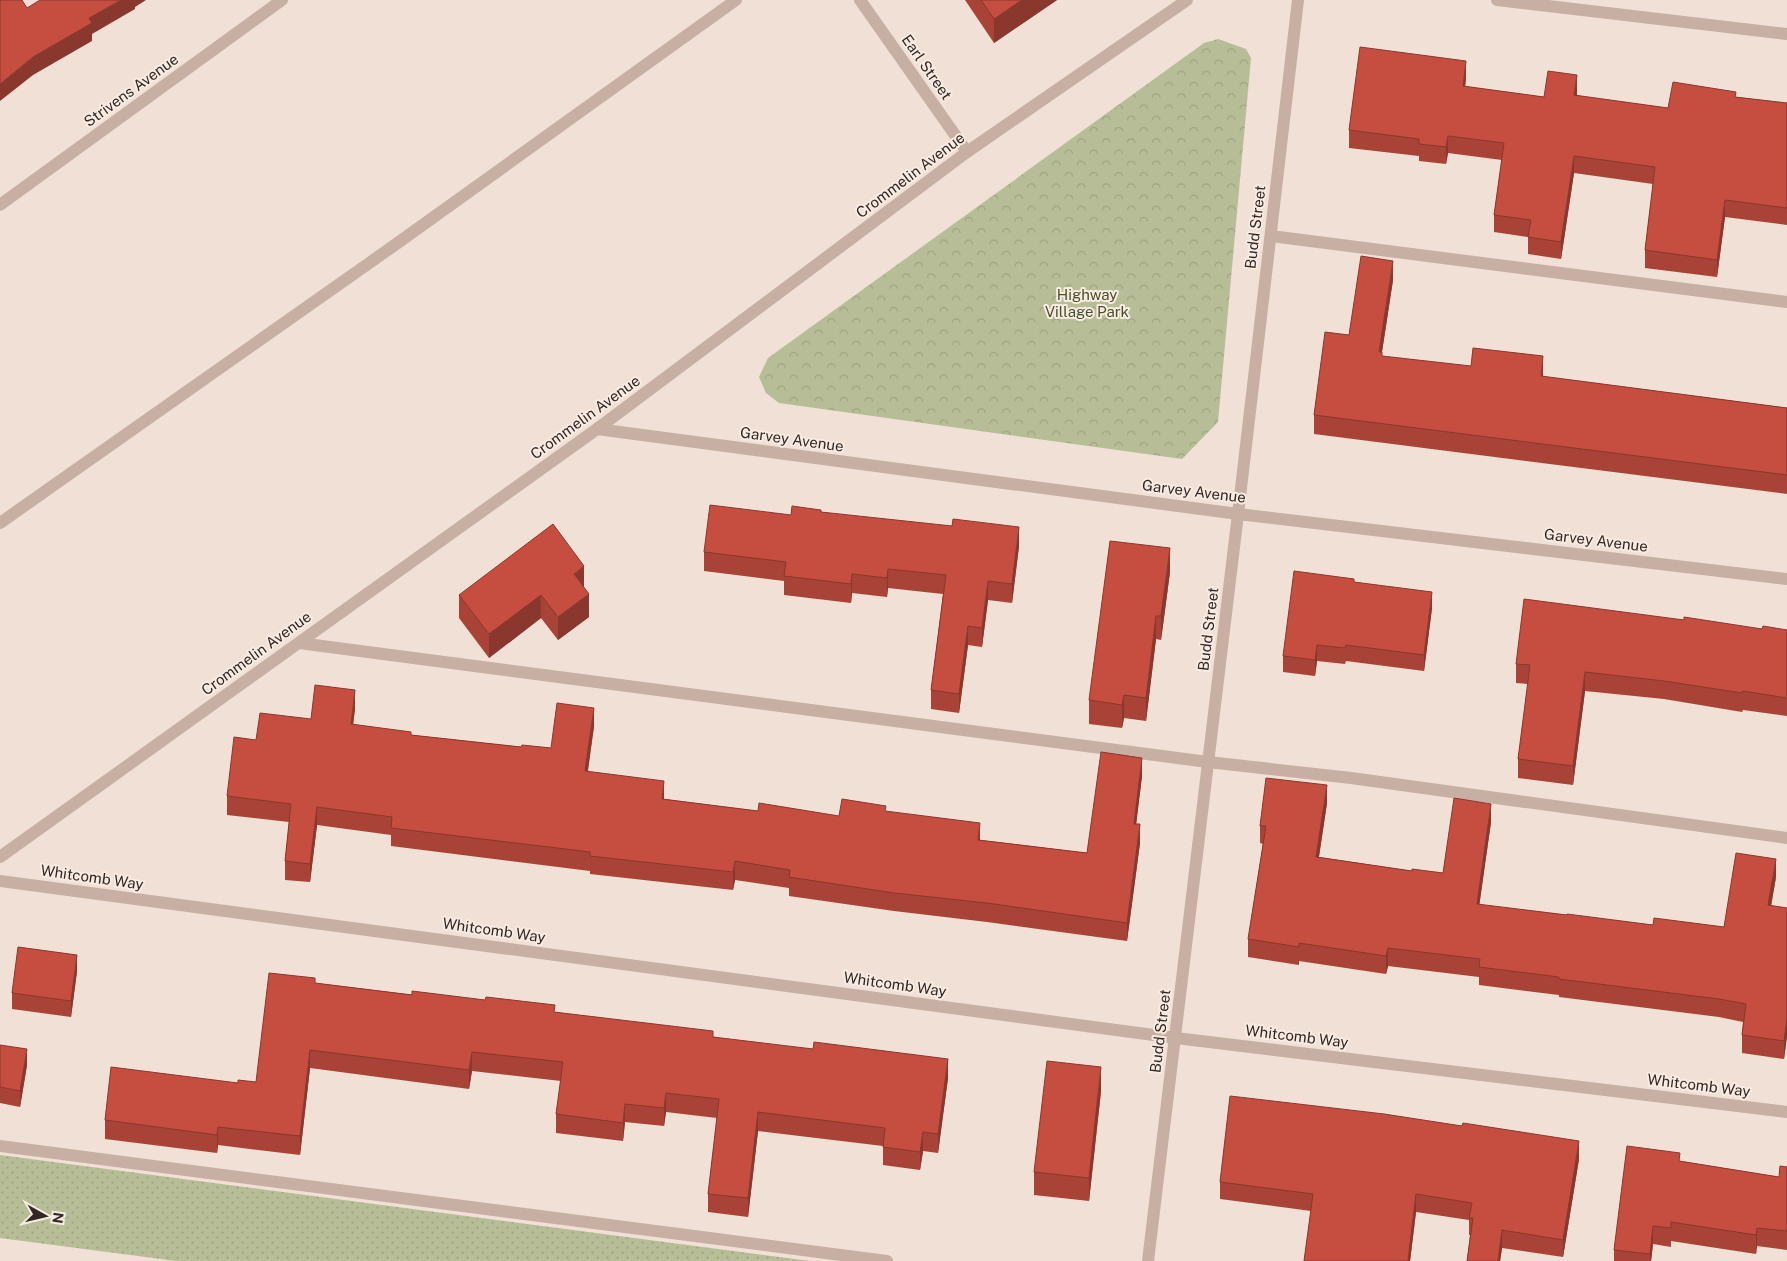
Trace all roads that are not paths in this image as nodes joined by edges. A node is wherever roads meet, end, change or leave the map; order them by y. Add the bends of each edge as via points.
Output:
1 (282, 0) edge
2 (736, 0) edge
3 (860, 0) edge
4 (1187, 0) edge
5 (1298, 0) edge
6 (1497, 0) edge
7 (1787, 34) edge
8 (967, 152) junction
9 (0, 205) edge
10 (1270, 236) junction
11 (1787, 302) edge
12 (597, 429) junction
13 (1238, 514) junction
14 (0, 523) edge
15 (1787, 580) edge
16 (298, 643) junction
17 (1208, 762) junction
18 (1787, 838) edge
19 (0, 857) edge
20 (0, 880) edge
21 (1176, 1038) junction
22 (1787, 1112) edge
23 (0, 1146) edge
24 (888, 1261) edge
25 (1148, 1261) edge

1 - 9 street, Strivens Avenue
2 - 14 street
3 - 8 street, Earl Street
4 - 8 street, Crommelin Avenue
5 - 10 street, Budd Street
6 - 7 street
8 - 12 street, Crommelin Avenue
10 - 11 street
10 - 13 street, Budd Street
12 - 13 street, Garvey Avenue
12 - 16 street, Crommelin Avenue
13 - 15 street, Garvey Avenue
13 - 17 street, Budd Street
16 - 17 street
16 - 19 street, Crommelin Avenue
17 - 18 street via 1351,778
17 - 21 street, Budd Street
20 - 21 street, Whitcomb Way
21 - 22 street, Whitcomb Way
21 - 25 street, Budd Street
23 - 24 street

